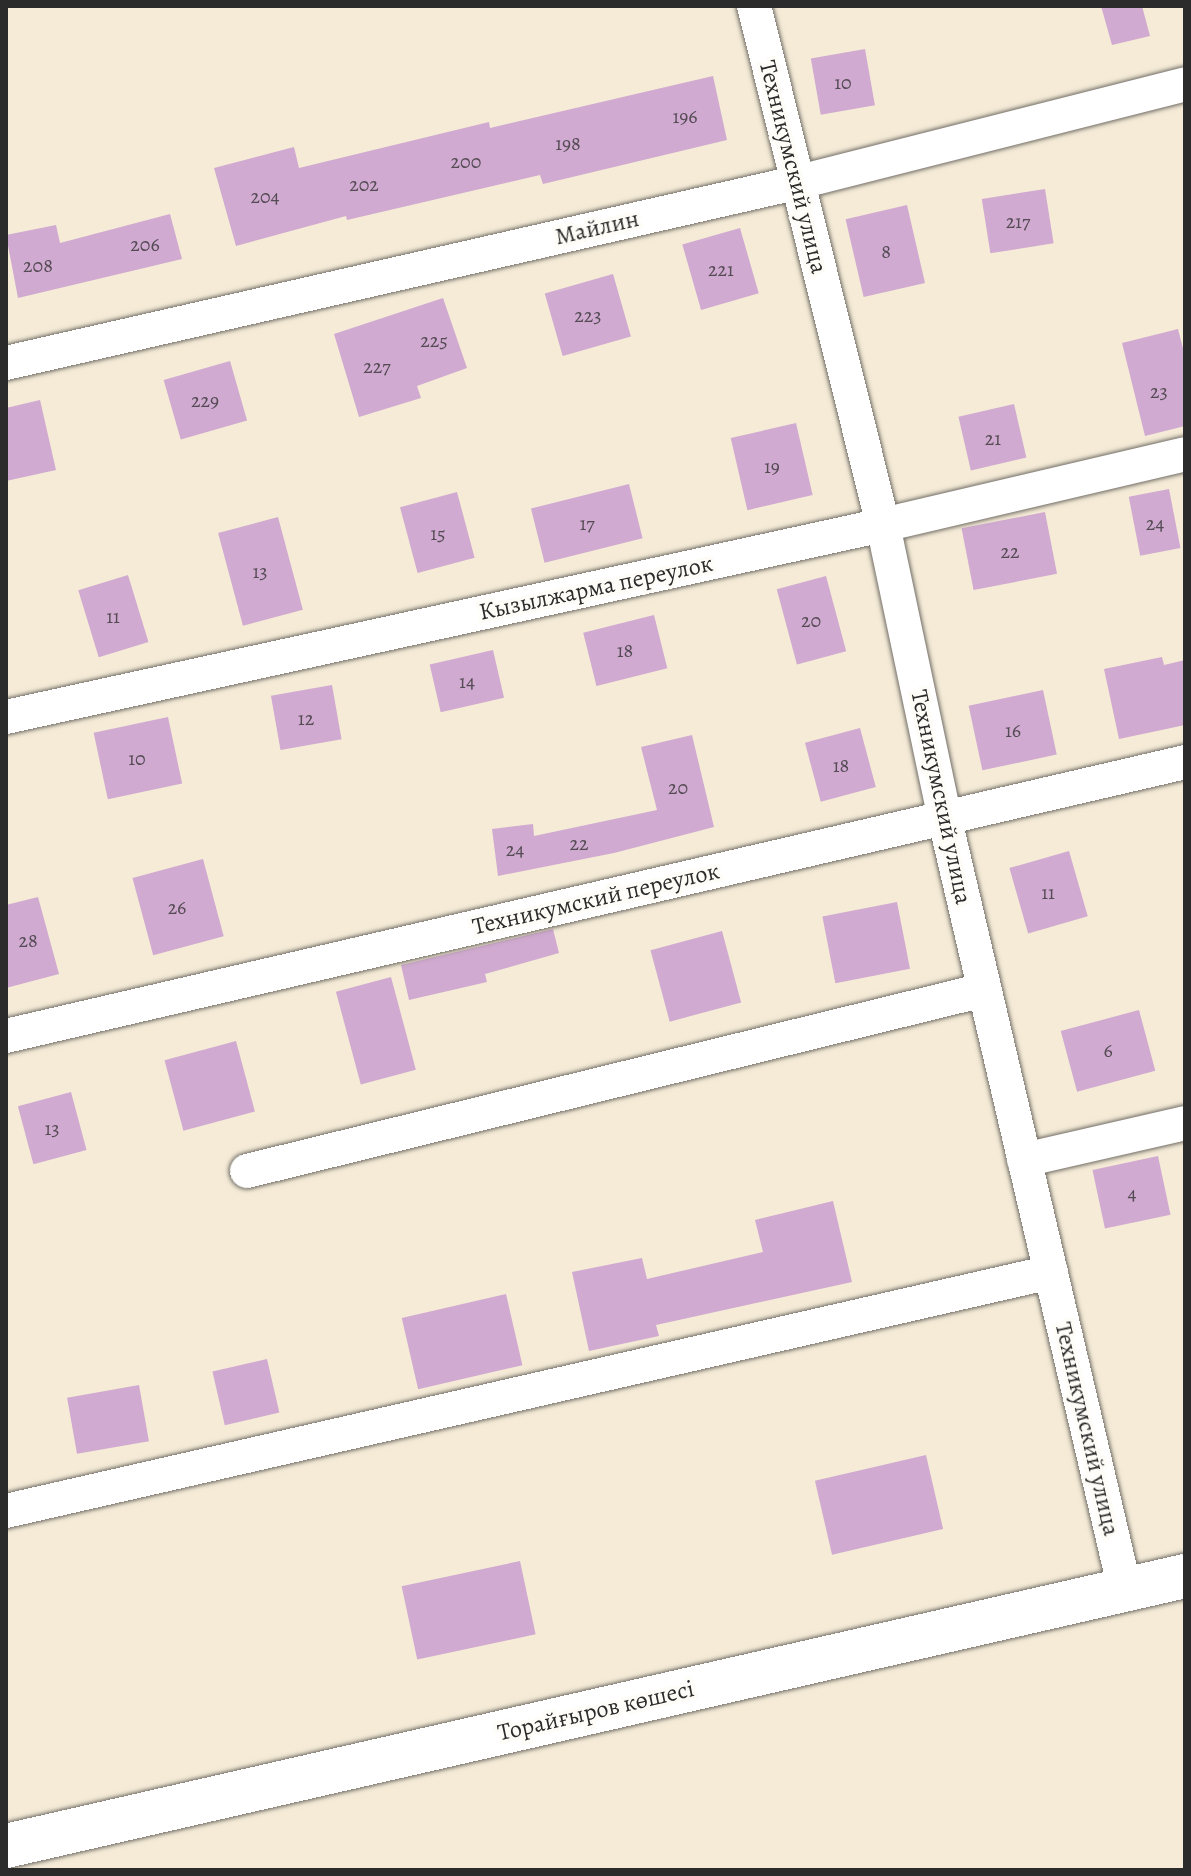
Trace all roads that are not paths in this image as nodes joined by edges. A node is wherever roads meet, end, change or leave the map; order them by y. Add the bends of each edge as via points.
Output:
1 (754, 6) edge
2 (1185, 84) edge
3 (795, 183) junction
4 (6, 363) edge
5 (1185, 454) edge
6 (883, 525) junction
7 (6, 717) edge
8 (1185, 762) edge
9 (945, 820) junction
10 (984, 990) junction
11 (6, 1036) edge
12 (1185, 1123) edge
13 (1024, 1160) junction
14 (247, 1171) dead end
15 (1051, 1272) junction
16 (6, 1511) edge
17 (1185, 1576) edge
18 (1125, 1590) junction
19 (6, 1846) edge

1 - 3 street, Техникумский улица
2 - 3 street, Майлин
3 - 4 street, Майлин
3 - 6 street, Техникумский улица
5 - 6 street, Кызылжарма переулок
6 - 7 street, Кызылжарма переулок
6 - 9 street, Техникумский улица
8 - 9 street, Техникумский переулок
9 - 10 street, Техникумский улица
9 - 11 street, Техникумский переулок
10 - 13 street, Техникумский улица
10 - 14 street
12 - 13 street
13 - 15 street, Техникумский улица
15 - 16 street
15 - 18 street, Техникумский улица
17 - 18 street, Торайғыров көшесі
18 - 19 street, Торайғыров көшесі

